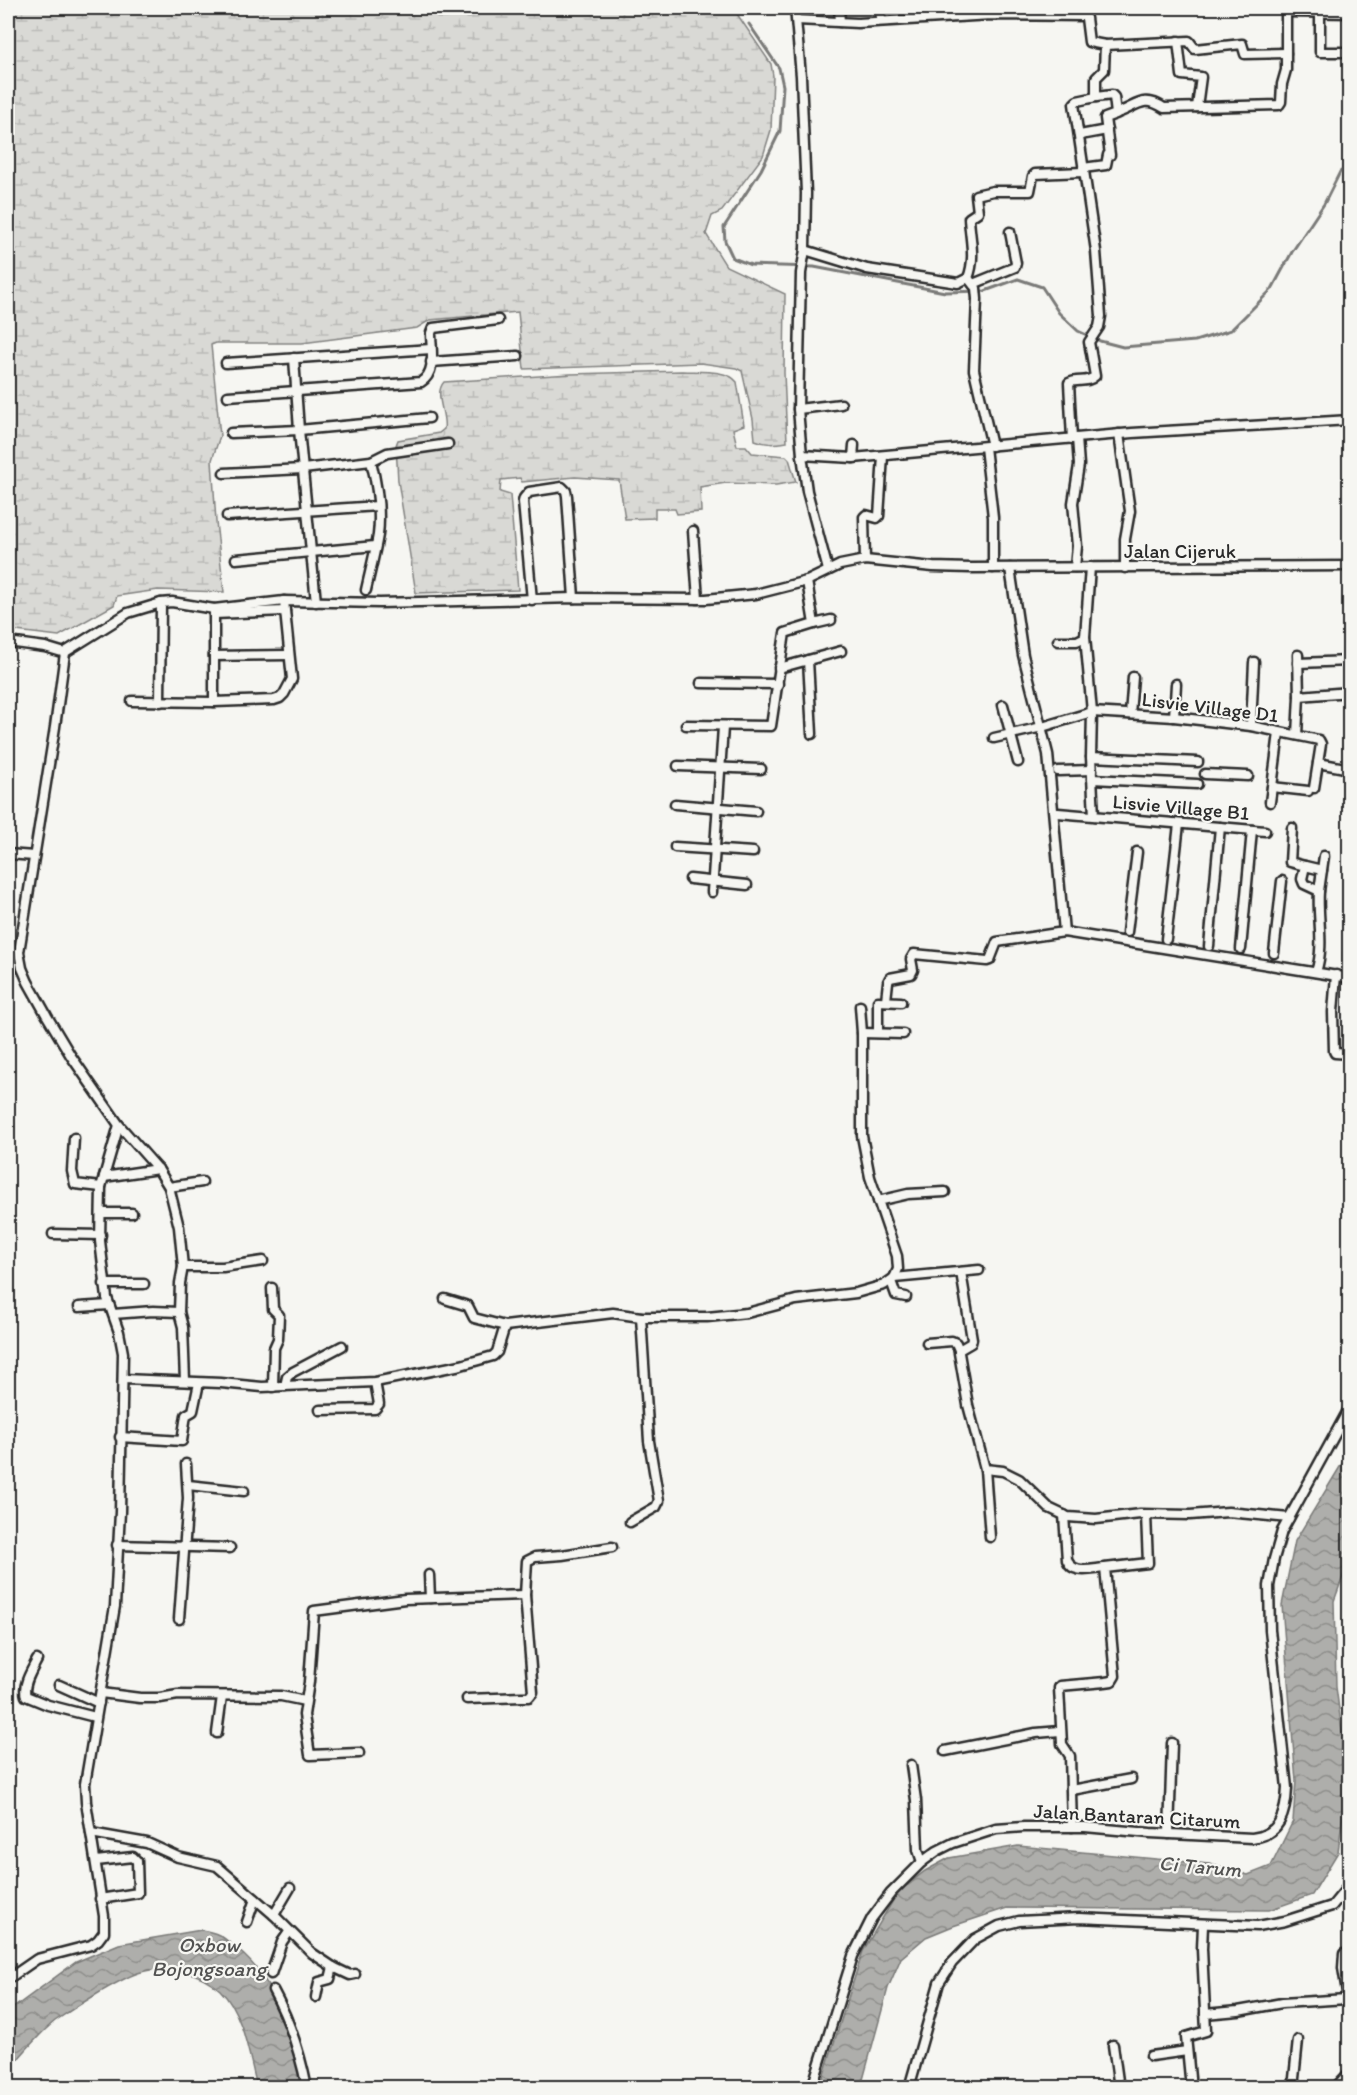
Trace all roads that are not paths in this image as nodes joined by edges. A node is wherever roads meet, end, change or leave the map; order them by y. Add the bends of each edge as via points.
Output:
1 (795, 8) edge
2 (838, 8) edge
3 (879, 8) edge
4 (1286, 10) edge
5 (1039, 12) edge
6 (1320, 12) junction
7 (1350, 13) edge
8 (797, 20) junction
9 (882, 21) junction
10 (840, 22) junction
11 (1178, 41) junction
12 (1105, 45) junction
13 (1350, 51) edge
14 (1286, 53) junction
15 (1096, 97) junction
16 (1197, 107) junction
17 (1117, 112) junction
18 (1107, 130) junction
19 (1080, 135) junction
20 (1083, 170) junction
21 (1010, 232) dead end
22 (804, 252) junction
23 (974, 286) junction
24 (498, 320) dead end
25 (431, 349) junction
26 (518, 356) dead end
27 (294, 358) junction
28 (431, 362) junction
29 (226, 363) dead end
30 (297, 391) junction
31 (228, 396) dead end
32 (841, 404) dead end
33 (798, 409) junction
34 (429, 418) dead end
35 (1350, 420) edge
36 (299, 430) junction
37 (231, 433) dead end
38 (1119, 434) junction
39 (1075, 438) junction
40 (448, 444) dead end
41 (854, 445) dead end
42 (988, 447) junction
43 (802, 455) junction
44 (883, 456) junction
45 (853, 458) junction
46 (371, 461) junction
47 (303, 469) junction
48 (224, 473) dead end
49 (378, 506) junction
50 (307, 510) junction
51 (227, 516) dead end
52 (693, 531) dead end
53 (375, 546) junction
54 (311, 553) junction
55 (236, 559) dead end
56 (865, 560) junction
57 (1350, 566) edge
58 (1075, 567) junction
59 (1090, 567) junction
60 (993, 568) junction
61 (1010, 568) junction
62 (1125, 568) junction
63 (828, 570) junction
64 (807, 581) junction
65 (366, 590) dead end
66 (574, 598) junction
67 (698, 599) junction
68 (532, 600) junction
69 (316, 602) junction
70 (161, 603) junction
71 (284, 606) junction
72 (214, 611) junction
73 (831, 620) dead end
74 (814, 624) junction
75 (1085, 637) junction
76 (1058, 641) dead end
77 (8, 642) edge
78 (840, 651) dead end
79 (65, 653) junction
80 (288, 655) junction
81 (214, 656) junction
82 (808, 660) junction
83 (1350, 661) edge
84 (1254, 662) dead end
85 (779, 668) junction
86 (1133, 677) dead end
87 (701, 683) dead end
88 (778, 684) junction
89 (1176, 684) dead end
90 (1350, 693) edge
91 (1299, 696) junction
92 (132, 701) dead end
93 (160, 702) junction
94 (214, 702) junction
95 (1003, 705) dead end
96 (1092, 712) junction
97 (1130, 714) junction
98 (1174, 717) junction
99 (687, 725) dead end
100 (1251, 726) junction
101 (723, 727) junction
102 (1042, 727) junction
103 (1279, 733) junction
104 (812, 734) dead end
105 (1010, 734) junction
106 (1297, 735) junction
107 (994, 738) dead end
108 (1091, 757) junction
109 (1018, 762) dead end
110 (1198, 762) dead end
111 (1318, 763) junction
112 (678, 766) dead end
113 (721, 768) junction
114 (1345, 768) dead end
115 (761, 769) dead end
116 (1058, 771) dead end
117 (1092, 774) junction
118 (1205, 774) dead end
119 (1248, 776) dead end
120 (1197, 784) dead end
121 (1272, 787) junction
122 (1270, 802) dead end
123 (675, 804) dead end
124 (717, 808) junction
125 (756, 811) dead end
126 (1058, 813) dead end
127 (1094, 816) junction
128 (1179, 824) junction
129 (1220, 827) junction
130 (1292, 828) dead end
131 (1252, 830) junction
132 (1265, 831) dead end
133 (675, 847) dead end
134 (714, 850) junction
135 (753, 852) dead end
136 (1137, 852) dead end
137 (8, 854) edge
138 (34, 856) junction
139 (1324, 856) dead end
140 (1305, 866) junction
141 (1322, 870) junction
142 (690, 879) dead end
143 (1282, 881) dead end
144 (713, 882) junction
145 (747, 885) dead end
146 (1319, 891) junction
147 (712, 892) dead end
148 (1064, 932) junction
149 (1127, 932) dead end
150 (1166, 939) dead end
151 (1209, 946) dead end
152 (1241, 949) dead end
153 (1274, 953) dead end
154 (1349, 953) edge
155 (1316, 972) junction
156 (1336, 975) junction
157 (1349, 977) edge
158 (886, 1000) junction
159 (901, 1002) dead end
160 (860, 1006) dead end
161 (878, 1033) junction
162 (862, 1034) junction
163 (903, 1034) dead end
164 (1350, 1054) edge
165 (119, 1125) junction
166 (74, 1137) dead end
167 (158, 1169) junction
168 (104, 1177) junction
169 (202, 1182) dead end
170 (101, 1187) junction
171 (169, 1187) junction
172 (945, 1192) dead end
173 (878, 1201) junction
174 (101, 1212) junction
175 (132, 1213) dead end
176 (53, 1234) dead end
177 (101, 1235) junction
178 (263, 1262) dead end
179 (183, 1267) junction
180 (979, 1270) dead end
181 (962, 1272) junction
182 (893, 1279) junction
183 (105, 1284) junction
184 (144, 1284) dead end
185 (272, 1288) dead end
186 (906, 1297) dead end
187 (445, 1299) dead end
188 (109, 1305) junction
189 (79, 1307) dead end
190 (179, 1312) junction
191 (113, 1314) junction
192 (641, 1317) junction
193 (505, 1326) junction
194 (927, 1343) dead end
195 (342, 1346) dead end
196 (959, 1350) junction
197 (123, 1379) junction
198 (185, 1381) junction
199 (375, 1382) junction
200 (199, 1383) junction
201 (285, 1386) junction
202 (273, 1387) junction
203 (1350, 1407) edge
204 (320, 1410) dead end
205 (120, 1437) junction
206 (186, 1464) dead end
207 (985, 1469) junction
208 (188, 1485) junction
209 (244, 1491) dead end
210 (1064, 1515) junction
211 (1146, 1515) junction
212 (1289, 1518) junction
213 (630, 1522) dead end
214 (990, 1537) dead end
215 (117, 1545) junction
216 (183, 1547) junction
217 (612, 1547) dead end
218 (230, 1548) dead end
219 (1105, 1568) junction
220 (429, 1575) dead end
221 (525, 1595) junction
222 (430, 1598) junction
223 (178, 1619) dead end
224 (37, 1660) dead end
225 (59, 1685) dead end
226 (101, 1693) junction
227 (222, 1696) junction
228 (466, 1699) dead end
229 (305, 1701) junction
230 (99, 1703) junction
231 (95, 1717) junction
232 (1060, 1731) junction
233 (217, 1732) dead end
234 (1172, 1743) dead end
235 (945, 1751) dead end
236 (359, 1753) dead end
237 (911, 1765) dead end
238 (1131, 1779) dead end
239 (1072, 1790) junction
240 (1072, 1827) junction
241 (92, 1833) junction
242 (1169, 1834) junction
243 (96, 1861) junction
244 (922, 1862) junction
245 (1350, 1884) edge
246 (290, 1888) dead end
247 (100, 1899) junction
248 (255, 1899) junction
249 (274, 1915) junction
250 (247, 1922) dead end
251 (1203, 1925) junction
252 (290, 1932) junction
253 (1350, 1952) edge
254 (312, 1953) junction
255 (310, 1963) dead end
256 (333, 1967) junction
257 (271, 1974) dead end
258 (355, 1974) dead end
259 (8, 1979) edge
260 (273, 1990) dead end
261 (316, 1997) dead end
262 (1347, 2000) junction
263 (1350, 2010) edge
264 (1205, 2014) junction
265 (1298, 2040) dead end
266 (1113, 2045) dead end
267 (1188, 2051) junction
268 (1151, 2056) dead end
269 (1350, 2072) edge
270 (307, 2088) edge
271 (812, 2088) edge
272 (909, 2088) edge
273 (1119, 2088) edge
274 (1191, 2088) edge
275 (1293, 2088) edge
276 (1335, 2088) edge

1 - 8 street
2 - 10 street
3 - 9 street
4 - 6 street
4 - 14 street
5 - 9 street
5 - 12 street via 1085,17 1089,42
6 - 7 street
6 - 13 street via 1320,52
8 - 10 street
8 - 22 street via 806,193
9 - 10 street
11 - 12 street
11 - 14 street via 1191,42 1196,49 1242,44 1245,54
11 - 16 street via 1182,75 1201,77
12 - 15 street via 1104,70 1096,78
14 - 16 street via 1279,105
15 - 17 street via 1113,95
15 - 19 street via 1075,103
16 - 17 street via 1164,108 1149,102
17 - 18 street via 1105,118
18 - 19 street
18 - 20 street via 1107,163
19 - 20 street
20 - 23 street via 1035,174 1030,191 976,195 978,212 969,219
20 - 39 street via 1096,251 1101,322 1093,335 1095,376 1089,381 1069,383
21 - 23 street via 1014,267
22 - 23 street via 867,269
22 - 33 street
23 - 42 street via 974,370
24 - 25 street via 436,327 431,333
25 - 27 street
25 - 28 street
26 - 28 street
27 - 29 street
27 - 30 street
28 - 30 street via 430,375 421,382
30 - 31 street
30 - 36 street
32 - 33 street
33 - 43 street
34 - 36 street
35 - 38 street
36 - 37 street
36 - 47 street
38 - 39 street
38 - 62 street via 1130,511
39 - 42 street
39 - 58 street via 1079,465 1072,503
40 - 46 street via 387,453
41 - 45 street
42 - 44 street
42 - 60 street
43 - 45 street
43 - 63 street via 812,513
44 - 45 street
44 - 56 street via 879,516 864,517
46 - 47 street
46 - 49 street
47 - 48 street
47 - 50 street
49 - 50 street
49 - 53 street
50 - 51 street
50 - 54 street
52 - 67 street
53 - 54 street
53 - 65 street
54 - 55 street
54 - 69 street
56 - 60 street, Jalan Cijeruk
56 - 63 street, Jalan Cijeruk
57 - 62 street, Jalan Cijeruk
58 - 59 street, Jalan Cijeruk
58 - 61 street, Jalan Cijeruk
59 - 62 street, Jalan Cijeruk
59 - 75 street
60 - 61 street, Jalan Cijeruk
61 - 102 street via 1023,655
63 - 64 street, Jalan Cijeruk
64 - 67 street, Jalan Cijeruk via 741,596
64 - 74 street
66 - 67 street, Jalan Cijeruk
66 - 68 street, Jalan Cijeruk
66 - 68 street via 567,496 562,488 529,492 524,498
68 - 69 street, Jalan Cijeruk
69 - 71 street, Jalan Cijeruk
70 - 72 street, Jalan Cijeruk
70 - 79 street via 128,613
70 - 93 street
71 - 72 street, Jalan Cijeruk
71 - 80 street
72 - 81 street
73 - 74 street
74 - 85 street via 785,632
75 - 76 street
75 - 96 street
77 - 79 street
78 - 82 street
79 - 138 street
80 - 81 street
80 - 94 street via 292,679 280,698
81 - 94 street
82 - 85 street
82 - 104 street
83 - 91 street via 1298,659
84 - 100 street
85 - 88 street
86 - 97 street
87 - 88 street
88 - 101 street via 771,726
89 - 98 street
90 - 91 street
91 - 106 street
92 - 93 street
93 - 94 street
95 - 105 street
96 - 97 street, Lisvie Village D1
96 - 102 street, Lisvie Village D1
96 - 108 street
97 - 98 street, Lisvie Village D1
98 - 100 street, Lisvie Village D1
99 - 101 street
100 - 103 street, Lisvie Village D1
101 - 113 street
102 - 105 street, Lisvie Village D1
102 - 148 street via 1050,768
103 - 106 street, Lisvie Village D1
103 - 121 street
105 - 107 street, Lisvie Village D1
105 - 109 street
106 - 111 street, Lisvie Village D1 via 1319,740 1322,744
108 - 110 street
108 - 117 street
111 - 114 street
111 - 121 street via 1311,789
112 - 113 street
113 - 115 street
113 - 124 street
116 - 117 street
117 - 120 street
117 - 127 street
118 - 119 street
121 - 122 street
123 - 124 street
124 - 125 street
124 - 134 street
126 - 127 street, Lisvie Village B1
127 - 128 street, Lisvie Village B1
128 - 129 street, Lisvie Village B1
128 - 150 street
129 - 131 street, Lisvie Village B1
129 - 151 street
130 - 140 street via 1289,860
131 - 132 street, Lisvie Village B1
131 - 152 street
133 - 134 street
134 - 135 street
134 - 144 street
136 - 149 street
137 - 138 street
138 - 165 street via 19,952 22,968 71,1056
139 - 141 street
140 - 141 street
140 - 146 street via 1304,884
141 - 146 street
142 - 144 street
143 - 153 street
144 - 145 street
144 - 147 street
146 - 155 street via 1322,952
148 - 155 street
148 - 158 street via 997,942 987,961 914,954 910,959 912,973 890,978
154 - 157 street
155 - 156 street
156 - 157 street
156 - 164 street via 1334,1050
158 - 159 street
158 - 161 street via 877,1003
160 - 162 street
161 - 162 street
161 - 163 street
162 - 173 street via 862,1136
165 - 167 street
165 - 168 street
166 - 170 street via 75,1184
167 - 168 street
167 - 171 street
168 - 170 street
169 - 171 street
170 - 174 street
171 - 179 street
172 - 173 street
173 - 182 street via 897,1256 898,1269
174 - 175 street
174 - 177 street
176 - 177 street
177 - 183 street
178 - 179 street
179 - 190 street
180 - 181 street
181 - 182 street
181 - 196 street via 972,1343
182 - 186 street via 896,1295
182 - 192 street via 856,1293 796,1300 747,1313
183 - 184 street
183 - 188 street
185 - 202 street via 273,1309 279,1315
187 - 193 street via 468,1306 474,1318
188 - 189 street
188 - 191 street
190 - 191 street
190 - 198 street
191 - 197 street via 123,1353
192 - 193 street via 613,1313
192 - 213 street via 649,1441 659,1501 656,1507
193 - 199 street via 498,1352 493,1356
194 - 196 street via 952,1341
195 - 201 street via 292,1372
196 - 207 street
197 - 198 street
197 - 205 street
198 - 200 street
199 - 201 street
199 - 204 street via 379,1404 375,1409
200 - 202 street
200 - 205 street via 193,1411 186,1415 182,1441
201 - 202 street
203 - 212 street, Jalan Bantaran Citarum
205 - 215 street
206 - 208 street
207 - 210 street via 1003,1471 1019,1479 1049,1508
207 - 214 street
208 - 209 street
208 - 216 street
210 - 211 street via 1096,1519
210 - 219 street via 1070,1566 1076,1570
211 - 212 street via 1228,1512
211 - 219 street via 1148,1563
212 - 242 street, Jalan Bantaran Citarum via 1274,1558 1269,1586 1287,1788 1282,1819 1260,1837
215 - 216 street
215 - 226 street via 114,1618
216 - 218 street
216 - 223 street
217 - 221 street via 530,1558
219 - 232 street via 1115,1676 1112,1681 1060,1687
220 - 222 street
221 - 222 street
221 - 228 street via 533,1692 522,1697
222 - 229 street via 314,1611
224 - 231 street via 24,1691 26,1696
225 - 230 street
226 - 227 street via 140,1698
226 - 230 street
227 - 229 street via 281,1696
227 - 233 street
229 - 236 street via 310,1755
230 - 231 street
231 - 241 street via 85,1784
232 - 235 street
232 - 239 street via 1070,1756
234 - 242 street
237 - 244 street
238 - 239 street
239 - 240 street
240 - 242 street, Jalan Bantaran Citarum
240 - 244 street, Jalan Bantaran Citarum via 996,1829 953,1842
241 - 243 street
241 - 248 street via 147,1843 178,1857 211,1864
243 - 247 street
243 - 247 street via 133,1857 137,1861 138,1893
244 - 271 street, Jalan Bantaran Citarum via 872,1918 853,1956
245 - 251 street via 1332,1906 1285,1921 1258,1926
246 - 249 street
247 - 259 street via 104,1932 98,1940 37,1959
248 - 249 street
248 - 250 street
249 - 252 street
251 - 264 street
251 - 272 street via 1079,1918 1019,1921 975,1939 939,1983
252 - 254 street
252 - 257 street via 282,1942
253 - 262 street via 1344,1956
254 - 255 street
254 - 256 street
256 - 258 street
256 - 261 street via 330,1979 319,1982
260 - 270 street via 290,2026
262 - 263 street
262 - 264 street via 1282,2003
264 - 267 street via 1206,2032 1187,2036
265 - 275 street
266 - 273 street
267 - 268 street
267 - 274 street
269 - 276 street

